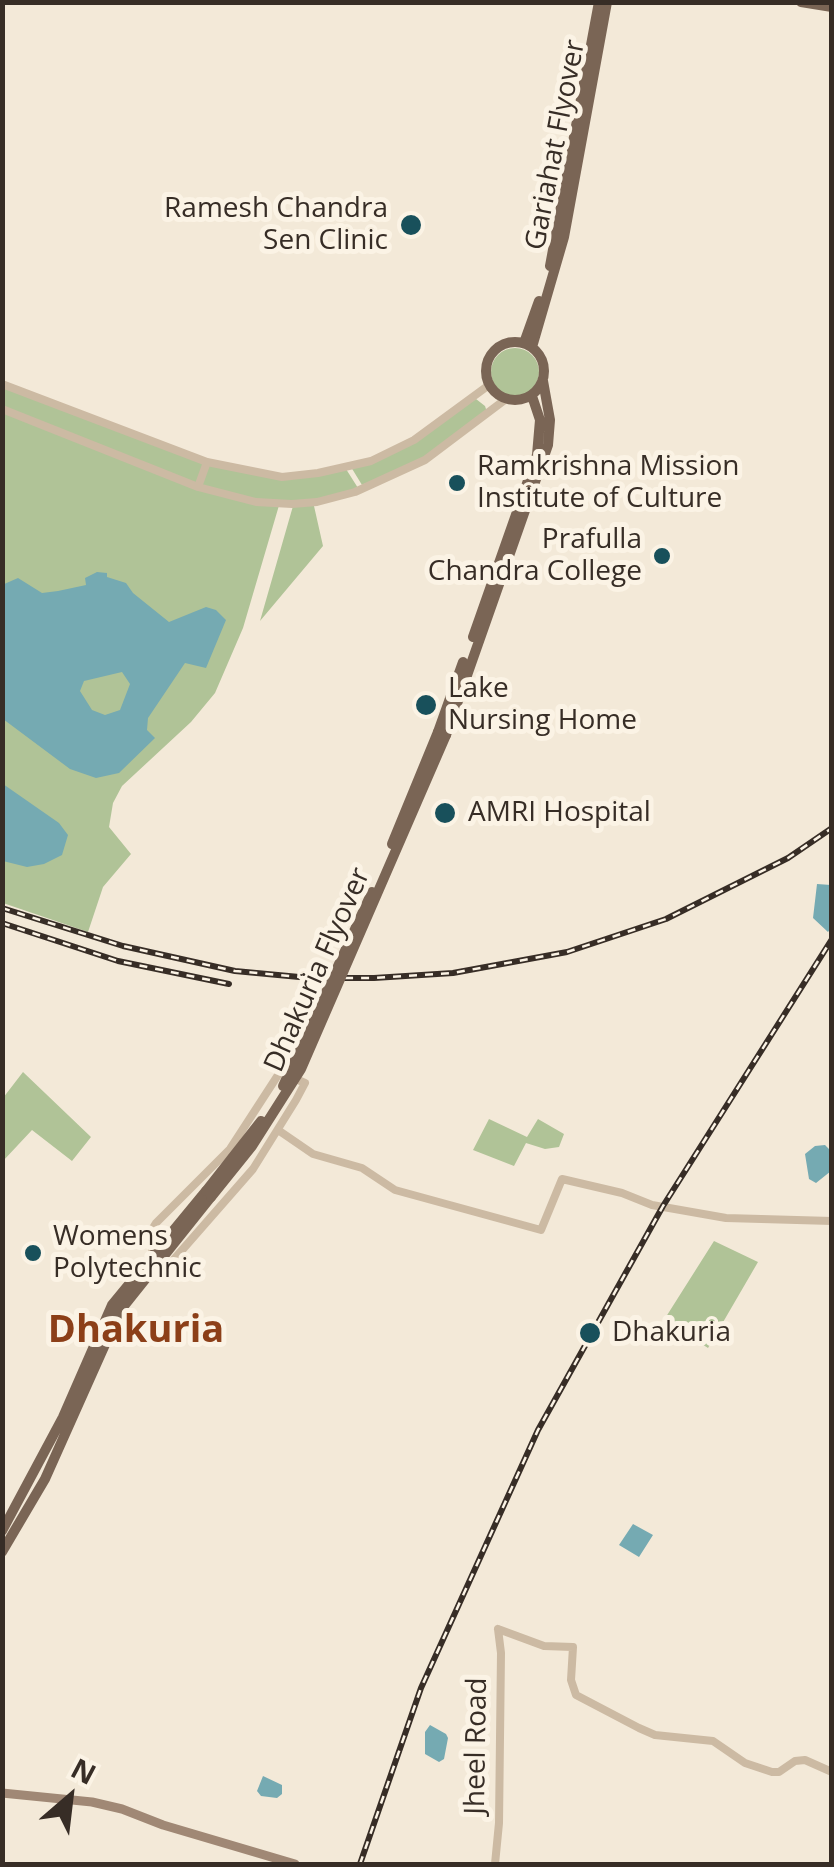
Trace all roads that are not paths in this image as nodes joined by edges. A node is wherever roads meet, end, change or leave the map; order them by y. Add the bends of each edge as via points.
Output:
1 (599, 2) edge
2 (607, 2) edge
3 (800, 2) edge
4 (832, 7) edge
5 (553, 267) junction
6 (528, 345) junction
7 (544, 381) junction
8 (2, 384) edge
9 (489, 385) junction
10 (532, 396) junction
11 (506, 399) junction
12 (2, 408) edge
13 (207, 462) junction
14 (198, 487) junction
15 (450, 711) junction
16 (278, 1130) junction
17 (174, 1208) junction
18 (832, 1221) edge
19 (189, 1227) junction
20 (161, 1259) junction
21 (2, 1531) edge
22 (2, 1552) edge
23 (832, 1772) edge
24 (2, 1793) edge
25 (294, 1864) edge
26 (495, 1864) edge

1 - 5 main road, Gariahat Flyover
2 - 5 main road, Gariahat Flyover
3 - 4 main road
5 - 6 main road, Gariahat Flyover
6 - 7 main road via 544,364
6 - 9 main road via 508,342 490,354
7 - 10 main road
7 - 15 main road via 548,444
8 - 13 street
9 - 11 main road
9 - 13 street via 414,440 370,461 282,477
10 - 11 main road
10 - 15 main road via 540,420 537,455
11 - 14 street via 425,460 336,497 256,502
12 - 14 street
13 - 14 street
15 - 19 main road, Dhakuria Flyover, bridge via 301,1052
16 - 17 street via 305,1083 280,1072 230,1149
16 - 18 street via 313,1154 362,1168 395,1190 541,1230 562,1179 674,1208
16 - 19 street via 253,1168
17 - 19 main road
17 - 20 street via 148,1236
19 - 20 main road, Dhakuria Flyover
19 - 20 street
20 - 21 main road via 104,1318 70,1402
20 - 22 main road via 120,1311 45,1479
23 - 26 street, Jheel Road via 804,1760 772,1772 712,1741 655,1735 576,1696 572,1647 544,1646 498,1629
24 - 25 main road via 102,1804

